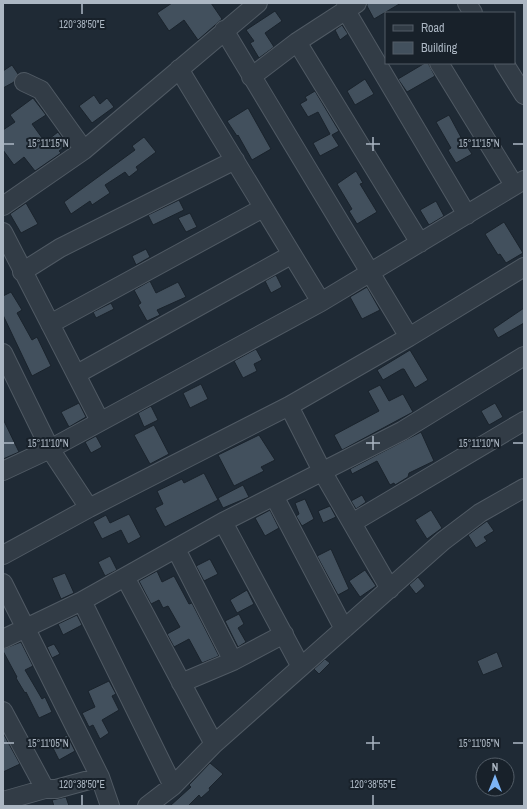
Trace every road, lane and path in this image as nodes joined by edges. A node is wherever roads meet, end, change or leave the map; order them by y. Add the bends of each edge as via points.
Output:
1 (258, 3) edge
2 (351, 6) edge
3 (224, 30) junction
4 (297, 42) junction
5 (380, 58) edge
6 (440, 64) edge
7 (505, 64) edge
8 (179, 69) junction
9 (251, 77) junction
10 (24, 82) dead end
11 (524, 95) edge
12 (84, 150) junction
13 (235, 160) junction
14 (519, 183) edge
15 (3, 206) edge
16 (263, 208) junction
17 (467, 215) junction
18 (3, 232) edge
19 (420, 243) junction
20 (291, 255) junction
21 (524, 267) edge
22 (22, 272) junction
23 (369, 272) junction
24 (321, 302) junction
25 (50, 324) junction
26 (409, 337) junction
27 (3, 353) edge
28 (524, 356) edge
29 (77, 374) junction
30 (289, 406) junction
31 (100, 421) junction
32 (524, 421) edge
33 (50, 449) junction
34 (3, 471) edge
35 (322, 471) junction
36 (274, 496) junction
37 (521, 496) edge
38 (89, 508) junction
39 (224, 522) junction
40 (352, 523) junction
41 (176, 549) junction
42 (3, 555) edge
43 (125, 576) junction
44 (3, 583) edge
45 (390, 589) junction
46 (82, 601) junction
47 (26, 628) junction
48 (344, 629) junction
49 (284, 634) junction
50 (3, 639) edge
51 (233, 661) junction
52 (301, 667) junction
53 (181, 683) junction
54 (3, 711) edge
55 (214, 744) junction
56 (100, 777) junction
57 (173, 786) junction
58 (45, 789) junction
59 (3, 801) edge
60 (110, 806) edge
61 (147, 806) edge

1 - 3 street
2 - 4 street
2 - 5 street
3 - 8 street
3 - 9 street
4 - 9 street
4 - 19 street
5 - 17 street
6 - 14 street
7 - 11 street
8 - 12 street
8 - 13 street
9 - 23 street
10 - 12 street via 41,90
12 - 15 street
13 - 16 street
13 - 22 street via 60,248
14 - 17 street
16 - 20 street
16 - 25 street
17 - 19 street
18 - 22 street
19 - 23 street
20 - 24 street
20 - 29 street
21 - 26 street
22 - 25 street
23 - 24 street
23 - 26 street
24 - 31 street
25 - 29 street
26 - 30 street
27 - 33 street
28 - 35 street via 402,431
29 - 31 street
30 - 35 street
30 - 38 street
31 - 33 street
32 - 40 street
33 - 34 street
33 - 38 street
35 - 36 street
35 - 40 street
36 - 39 street
36 - 48 street
37 - 45 street via 480,513 443,541
38 - 42 street
39 - 41 street
39 - 49 street
40 - 45 street
41 - 43 street
41 - 51 street
43 - 46 street
43 - 53 street
44 - 47 street
45 - 48 street
46 - 47 street
46 - 57 street
47 - 50 street
47 - 56 street
48 - 52 street
49 - 51 street
49 - 52 street
51 - 53 street
52 - 55 street
53 - 55 street
54 - 58 street
55 - 57 street
56 - 58 street via 56,789
56 - 60 street
57 - 61 street
58 - 59 street

